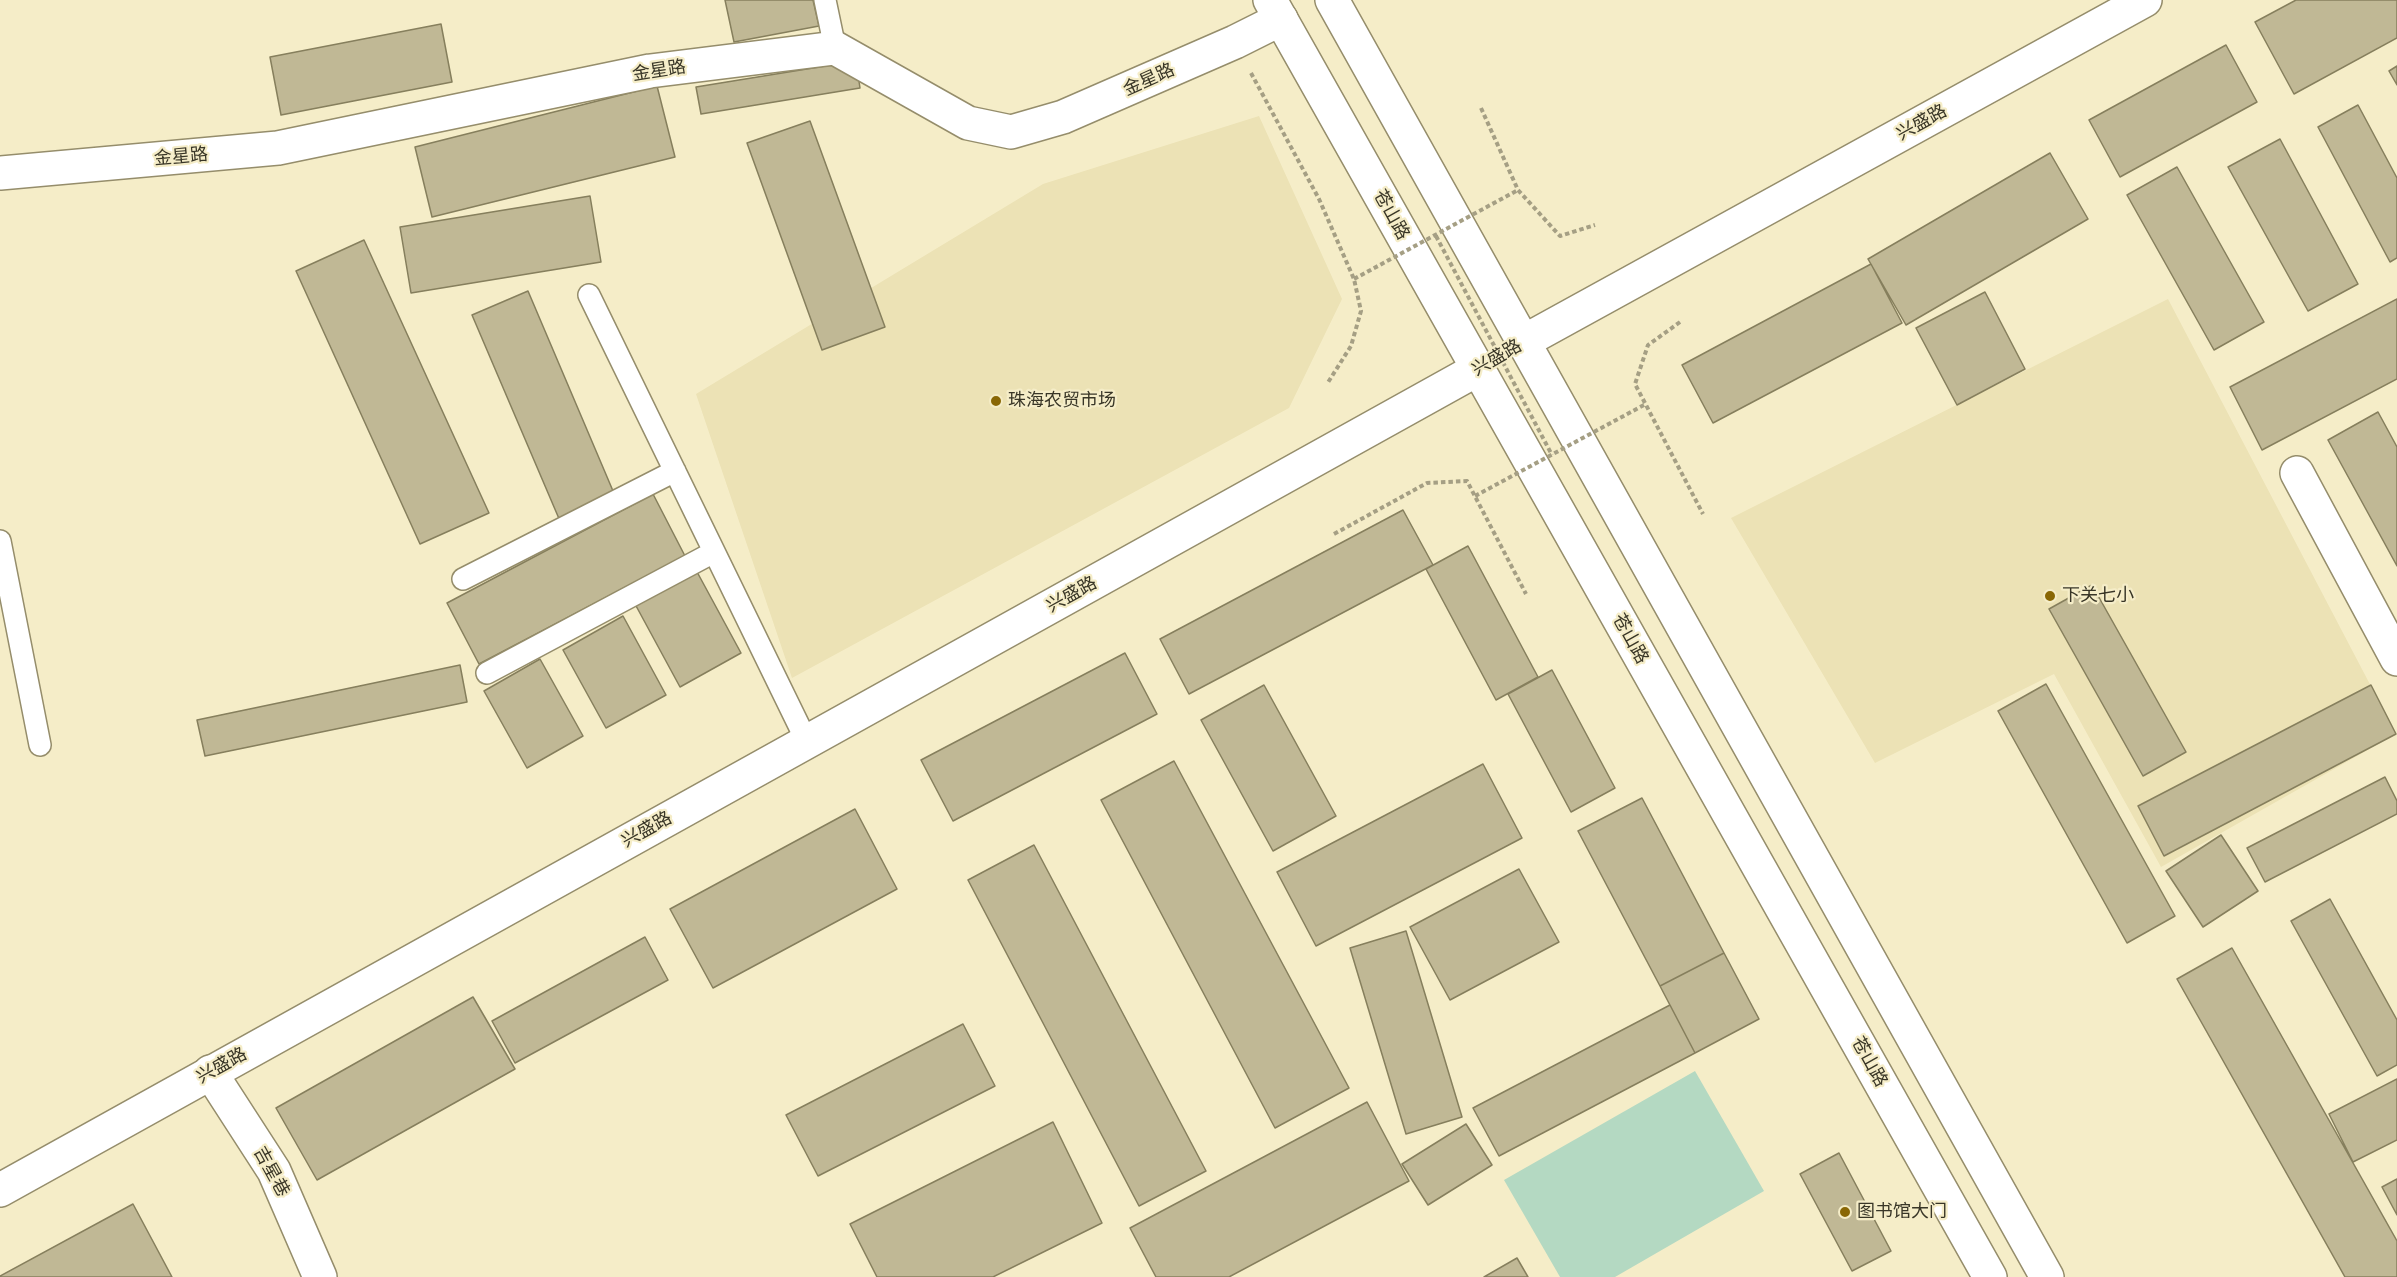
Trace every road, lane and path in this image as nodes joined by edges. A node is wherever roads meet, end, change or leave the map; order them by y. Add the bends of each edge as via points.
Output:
1 (825, 0) edge
2 (1332, 0) edge
3 (2145, 0) edge
4 (1275, 9) edge
5 (1235, 42) junction
6 (835, 48) junction
7 (1481, 108) dead end
8 (0, 173) edge
9 (1518, 190) junction
10 (1595, 225) dead end
11 (1436, 236) junction
12 (1354, 279) junction
13 (590, 295) dead end
14 (1680, 322) dead end
15 (1523, 342) junction
16 (1478, 369) junction
17 (1327, 384) dead end
18 (1644, 405) junction
19 (1552, 455) junction
20 (675, 471) junction
21 (2297, 473) dead end
22 (1475, 496) junction
23 (1703, 513) dead end
24 (1334, 534) dead end
25 (0, 541) edge
26 (714, 552) junction
27 (463, 579) dead end
28 (1526, 594) dead end
29 (2397, 659) edge
30 (487, 673) dead end
31 (807, 742) junction
32 (40, 745) dead end
33 (210, 1072) junction
34 (0, 1190) edge
35 (320, 1277) edge
36 (1990, 1277) edge
37 (2047, 1277) edge

1 - 6 lane
2 - 15 street
3 - 15 street, 兴盛路
4 - 5 street, 金星路
4 - 16 street, 苍山路
5 - 6 street, 金星路 via 1063,117 1011,132 968,123
5 - 12 path via 1319,199
6 - 8 street, 金星路 via 650,71 278,148
7 - 9 path
9 - 10 path via 1560,236
9 - 11 path, bridge
11 - 12 path, bridge
11 - 19 path, bridge
12 - 17 path via 1361,311 1351,346
13 - 20 lane
14 - 18 path via 1648,345 1635,384
15 - 16 street, 兴盛路
15 - 37 street
16 - 31 street, 兴盛路
16 - 36 street, 苍山路
18 - 19 path, bridge
18 - 23 path
19 - 22 path, bridge
20 - 26 lane
20 - 27 lane
21 - 29 street
22 - 24 path via 1467,481 1427,483
22 - 28 path
25 - 32 lane
26 - 30 lane
26 - 31 lane
31 - 33 street, 兴盛路
33 - 34 street, 兴盛路
33 - 35 street, 吉星巷 via 274,1171

